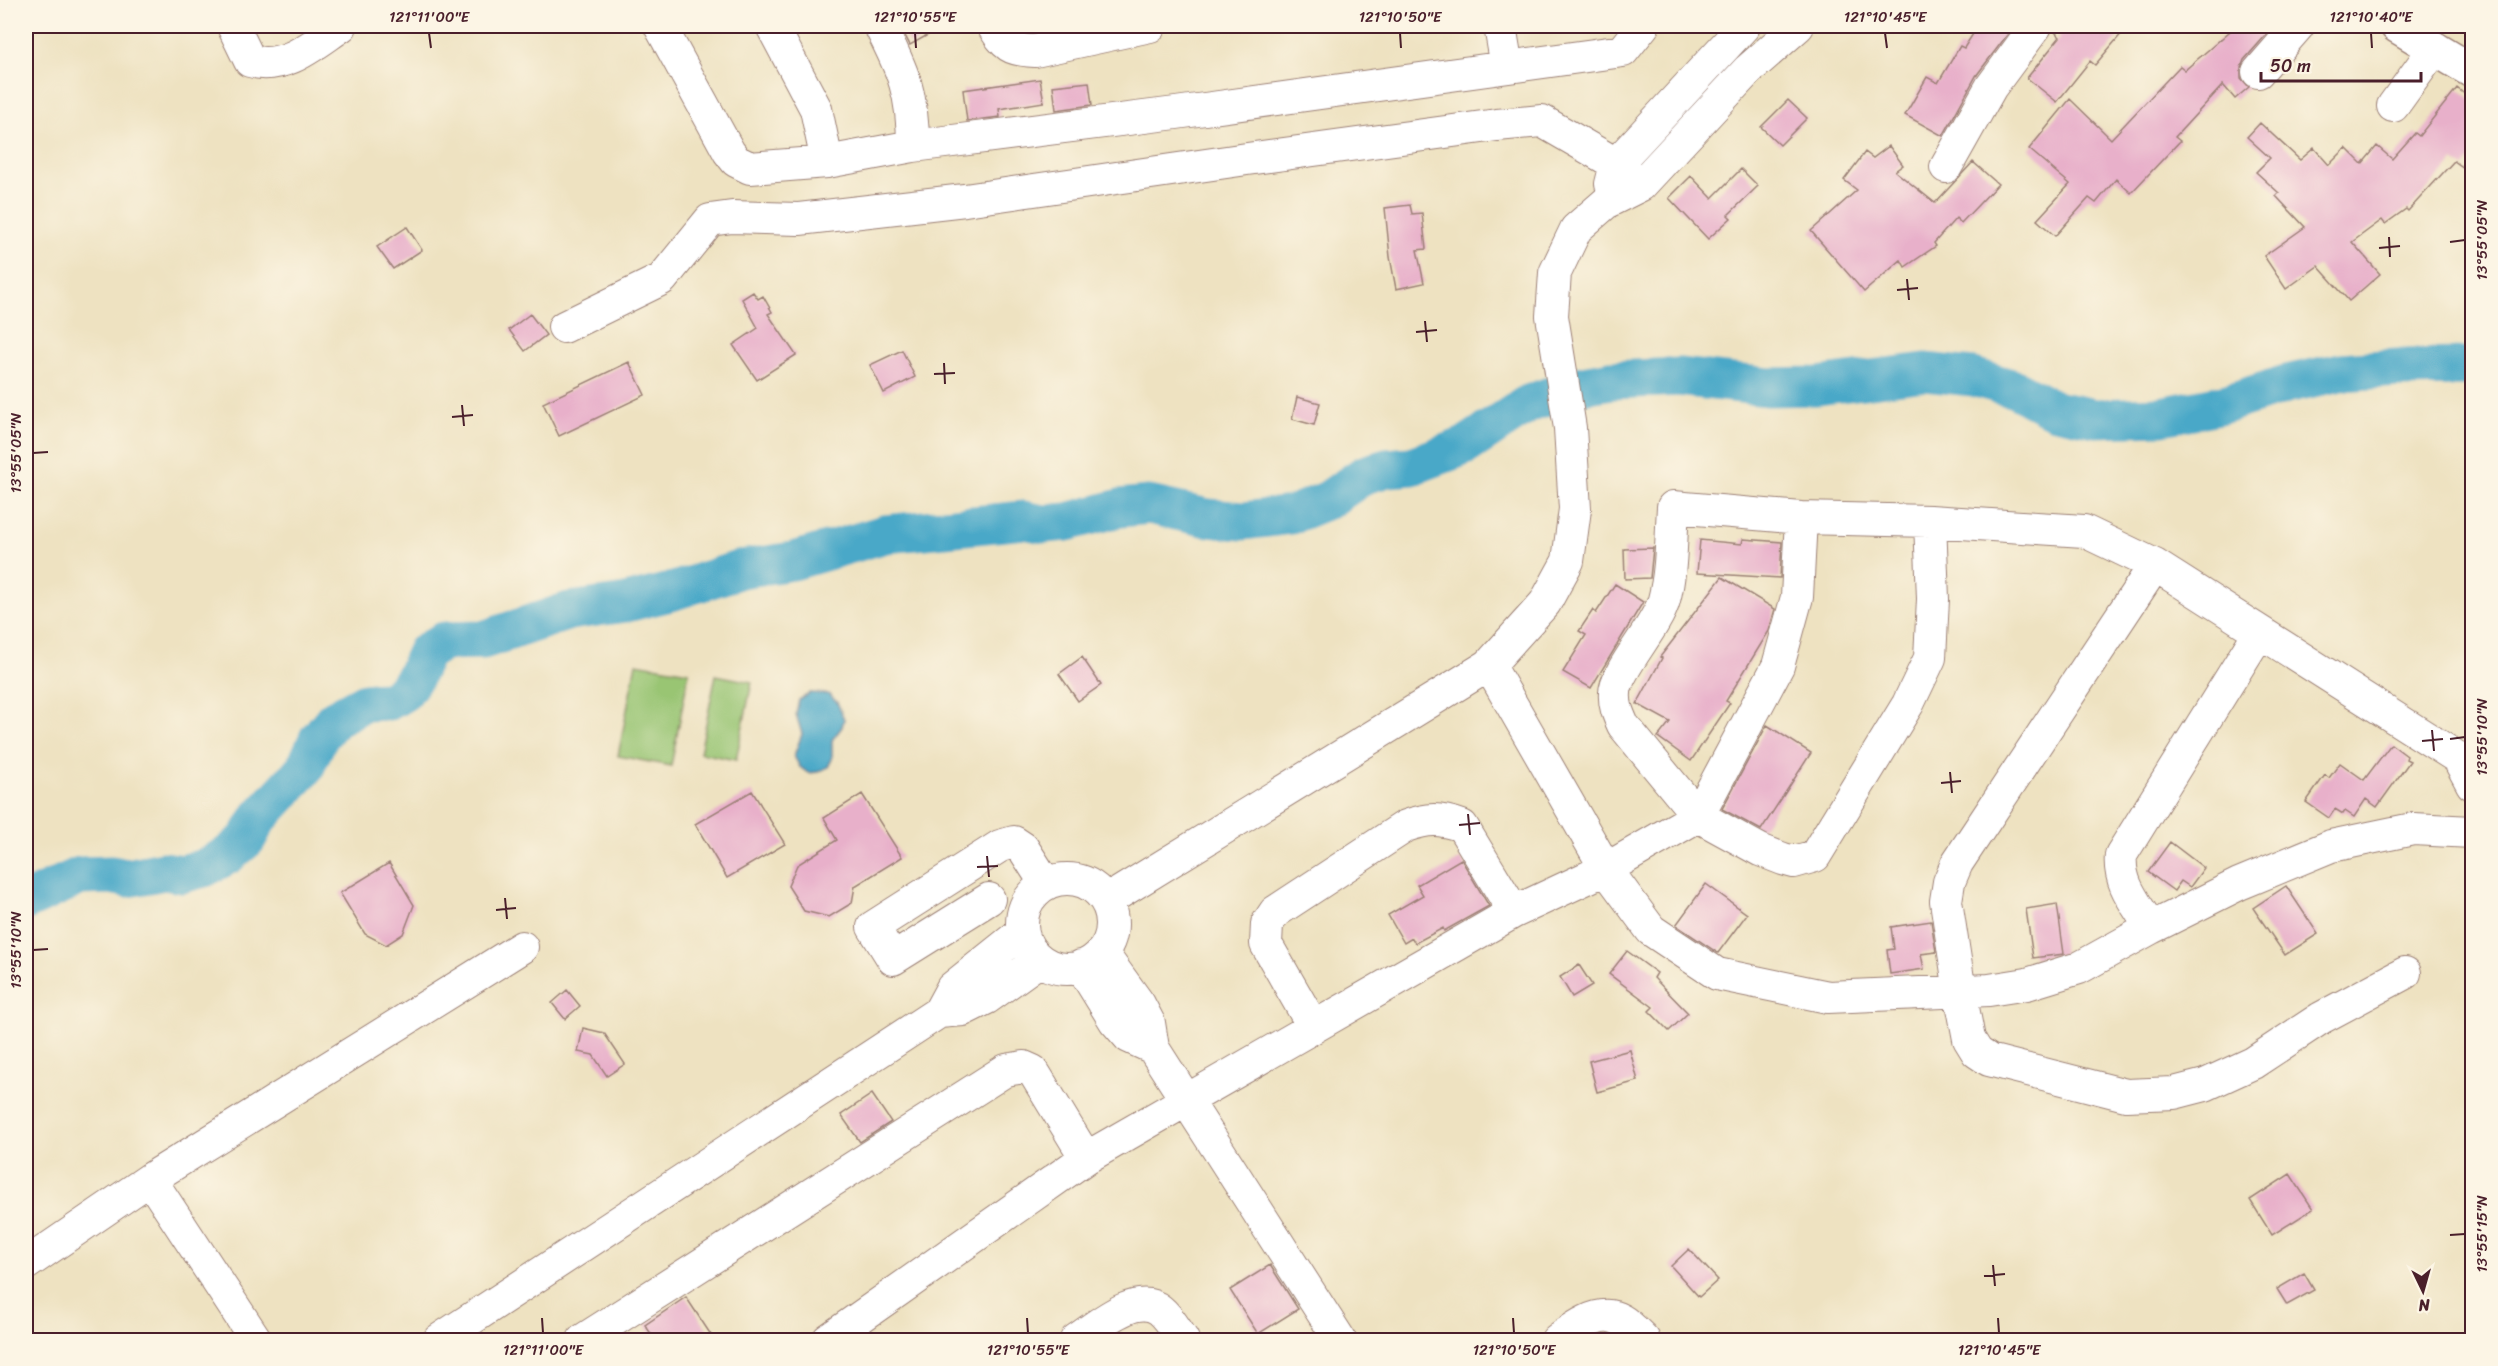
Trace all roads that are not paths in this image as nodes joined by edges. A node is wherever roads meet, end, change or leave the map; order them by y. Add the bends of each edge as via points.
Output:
1 (232, 26) edge
2 (341, 26) edge
3 (660, 26) edge
4 (772, 26) edge
5 (880, 26) edge
6 (993, 26) edge
7 (1150, 26) edge
8 (1500, 26) edge
9 (1643, 26) edge
10 (1744, 26) edge
11 (2036, 26) edge
12 (2298, 26) edge
13 (2397, 26) edge
14 (1790, 28) edge
15 (2435, 48) junction
16 (1508, 67) junction
17 (2472, 70) edge
18 (2258, 72) dead end
19 (2393, 106) dead end
20 (913, 146) junction
21 (827, 162) junction
22 (1616, 164) junction
23 (1946, 167) dead end
24 (1641, 185) junction
25 (1607, 202) junction
26 (564, 327) dead end
27 (1801, 518) junction
28 (1930, 521) junction
29 (2155, 565) junction
30 (2259, 633) junction
31 (1489, 665) junction
32 (2472, 784) edge
33 (1698, 816) junction
34 (2472, 831) edge
35 (1606, 869) junction
36 (1046, 884) junction
37 (938, 886) junction
38 (989, 899) dead end
39 (1106, 901) junction
40 (1514, 912) junction
41 (958, 918) junction
42 (2151, 928) junction
43 (1022, 932) junction
44 (522, 947) dead end
45 (1091, 959) junction
46 (1040, 960) junction
47 (2405, 974) dead end
48 (1960, 992) junction
49 (939, 1012) junction
50 (1313, 1026) junction
51 (1186, 1100) junction
52 (1086, 1158) junction
53 (150, 1179) junction
54 (26, 1264) edge
55 (866, 1330) edge
56 (256, 1341) edge
57 (439, 1341) edge
58 (583, 1341) edge
59 (828, 1341) edge
60 (1076, 1341) edge
61 (1183, 1341) edge
62 (1340, 1341) edge
63 (1557, 1341) edge
64 (1644, 1341) edge

1 - 2 street via 250,61 263,64 297,55
3 - 21 street via 736,161 762,169
4 - 21 street via 816,109
5 - 20 street via 907,84
6 - 7 street via 1009,47 1035,51
8 - 16 street
9 - 16 street via 1623,51
10 - 22 street
11 - 23 street via 1991,87
12 - 18 street
13 - 15 main road
14 - 24 street
15 - 17 main road
15 - 19 street
16 - 20 street
20 - 21 street
22 - 24 street
22 - 25 street
22 - 26 street via 1542,121 965,200 799,219 710,220 663,279
24 - 25 street
25 - 31 street via 1576,229 1556,273 1552,316 1570,428 1575,509 1568,561 1545,603
27 - 28 street
27 - 33 street via 1797,597 1778,666
27 - 33 street via 1673,507 1664,600 1614,691 1623,725
28 - 29 street via 2084,531
28 - 33 street via 1930,658 1908,704 1815,856 1794,862 1783,859
29 - 30 street
29 - 48 street via 1957,863 1946,901
30 - 32 street via 2458,758
30 - 42 street via 2121,855 2123,882
31 - 35 street
31 - 39 street
33 - 35 street
34 - 42 street via 2413,829 2331,846 2239,884
35 - 40 street
35 - 48 street via 1651,930 1717,974 1828,997
36 - 37 street via 1023,848 1014,842 1000,846
36 - 39 street via 1059,879 1086,882
36 - 43 street via 1026,904
37 - 41 street
37 - 41 street via 873,927 893,959
38 - 41 street
39 - 45 street via 1112,927 1109,941
40 - 50 street
40 - 50 street via 1462,826 1426,819 1406,826 1275,912 1267,924 1266,944
42 - 48 street via 2079,968 2027,984
43 - 46 street
43 - 49 street via 952,988
44 - 53 street
45 - 46 street via 1067,969
45 - 51 street via 1115,1021 1128,1036 1153,1048
46 - 49 street via 987,998 963,1010
47 - 48 street via 2321,1018 2253,1063 2205,1085 2126,1095 1989,1060 1977,1052 1969,1039
49 - 57 street
50 - 51 street
51 - 52 street
51 - 62 street
52 - 55 street
52 - 58 street via 1033,1071 1024,1067 1006,1070
53 - 54 street
53 - 56 street
55 - 59 street
60 - 61 street via 1121,1311 1148,1304 1169,1318
63 - 64 street via 1577,1325 1613,1316

